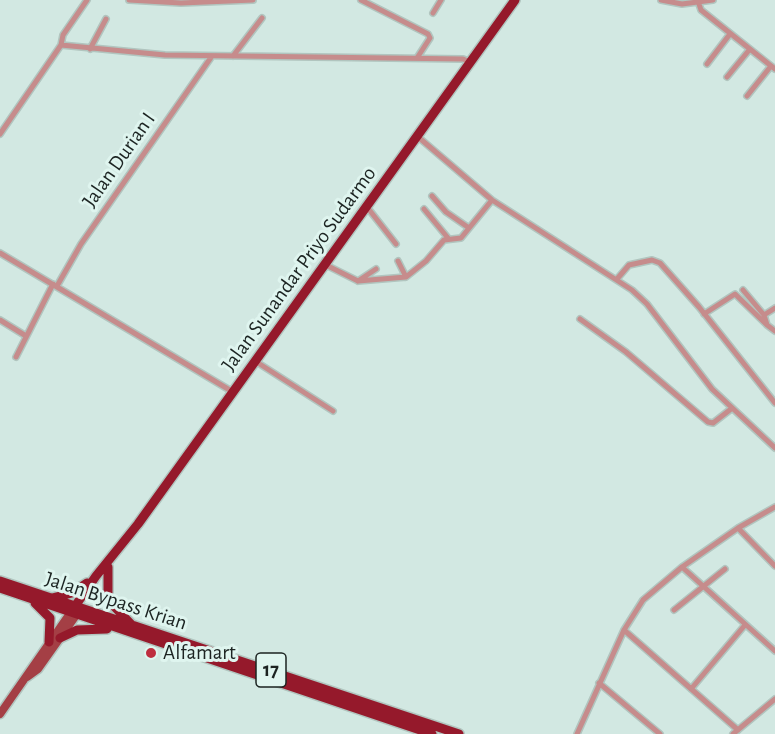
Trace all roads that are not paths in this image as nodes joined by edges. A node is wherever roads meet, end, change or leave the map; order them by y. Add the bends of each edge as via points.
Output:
1 (87, 0) edge
2 (129, 0) edge
3 (253, 0) edge
4 (361, 0) edge
5 (441, 0) edge
6 (515, 0) edge
7 (661, 0) edge
8 (713, 0) edge
9 (181, 1) edge
10 (699, 4) junction
11 (433, 13) dead end
12 (262, 18) dead end
13 (106, 19) dead end
14 (730, 34) junction
15 (61, 45) junction
16 (90, 49) junction
17 (750, 49) junction
18 (212, 56) junction
19 (233, 56) junction
20 (417, 58) junction
21 (470, 62) junction
22 (707, 64) dead end
23 (773, 67) edge
24 (727, 77) dead end
25 (747, 96) dead end
26 (0, 134) edge
27 (417, 136) junction
28 (432, 196) dead end
29 (492, 200) junction
30 (367, 207) junction
31 (424, 209) dead end
32 (469, 228) junction
33 (448, 238) junction
34 (396, 244) dead end
35 (0, 253) edge
36 (399, 261) dead end
37 (326, 265) junction
38 (376, 269) dead end
39 (406, 277) junction
40 (617, 279) junction
41 (358, 281) junction
42 (55, 285) junction
43 (743, 290) dead end
44 (775, 308) edge
45 (704, 314) junction
46 (764, 315) junction
47 (580, 319) dead end
48 (0, 320) edge
49 (767, 325) junction
50 (775, 332) edge
51 (26, 336) junction
52 (16, 357) dead end
53 (255, 361) junction
54 (233, 392) junction
55 (775, 404) edge
56 (731, 409) junction
57 (333, 411) dead end
58 (775, 448) edge
59 (775, 507) edge
60 (738, 528) junction
61 (110, 563) junction
62 (775, 566) edge
63 (682, 567) junction
64 (725, 569) dead end
65 (96, 576) junction
66 (0, 581) edge
67 (704, 586) junction
68 (0, 588) edge
69 (24, 596) junction
70 (52, 598) junction
71 (76, 610) junction
72 (674, 610) dead end
73 (745, 625) junction
74 (135, 627) junction
75 (119, 630) junction
76 (624, 630) junction
77 (60, 638) junction
78 (49, 642) junction
79 (775, 651) edge
80 (26, 678) junction
81 (599, 683) junction
82 (691, 689) junction
83 (775, 699) edge
84 (0, 714) edge
85 (736, 732) edge
86 (432, 734) edge
87 (459, 734) edge
88 (577, 734) edge
89 (660, 734) edge

1 - 15 street via 63,35
2 - 9 street
3 - 9 street
4 - 20 street via 428,34 430,38
5 - 11 street
6 - 21 highway, Jalan Sunandar Priyo Sudarmo
7 - 10 street
8 - 10 street
10 - 14 street
12 - 19 street
13 - 16 street
14 - 17 street
14 - 22 street
15 - 16 street
15 - 26 street
16 - 18 street
17 - 23 street
17 - 24 street
18 - 19 street
18 - 42 street, Jalan Durian I
19 - 20 street
20 - 21 street
21 - 27 highway, Jalan Sunandar Priyo Sudarmo
23 - 25 street
27 - 29 street
27 - 30 highway, Jalan Sunandar Priyo Sudarmo
28 - 32 street
29 - 32 street
29 - 40 street
30 - 34 street
30 - 37 highway, Jalan Sunandar Priyo Sudarmo
31 - 33 street
32 - 33 street via 460,239
33 - 39 street
35 - 42 street
36 - 39 street
37 - 41 street
37 - 53 highway, Jalan Sunandar Priyo Sudarmo
38 - 41 street
39 - 41 street
40 - 45 street via 629,265 657,261
40 - 56 street via 646,304 694,369
42 - 51 street, Jalan Durian I
42 - 54 street
43 - 46 street
44 - 46 street
45 - 49 street via 736,294
45 - 55 street
46 - 49 street
47 - 56 street via 626,352 708,422 713,423
48 - 51 street
49 - 50 street
51 - 52 street, Jalan Durian I
53 - 54 highway, Jalan Sunandar Priyo Sudarmo
53 - 57 street
54 - 61 highway, Jalan Sunandar Priyo Sudarmo
56 - 58 street
59 - 60 street
60 - 62 street
60 - 63 street
61 - 65 highway, Jalan Sunandar Priyo Sudarmo
61 - 71 highway, Jalan Sunandar Priyo Sudarmo
61 - 74 highway via 108,600
63 - 67 street
63 - 76 street via 643,600
64 - 67 street
65 - 70 highway via 77,591
65 - 71 highway, Jalan Sunandar Priyo Sudarmo
66 - 70 highway, Jalan Bypass Krian / 17
67 - 72 street
67 - 73 street
68 - 69 highway, Jalan Bypass Krian / 17
69 - 71 highway, Jalan Bypass Krian / 17
69 - 78 highway via 50,618
70 - 71 highway, Jalan Bypass Krian / 17
71 - 74 highway, Jalan Bypass Krian / 17
71 - 75 highway, Jalan Bypass Krian / 17
71 - 77 main road, Jalan Sunandar Priyo Sudarmo
71 - 78 main road, Jalan Sunandar Priyo Sudarmo
73 - 79 street
73 - 82 street
74 - 87 highway, Jalan Bypass Krian / 17
75 - 77 highway via 86,629
75 - 86 highway, Jalan Bypass Krian / 17
76 - 81 street
76 - 82 street
77 - 80 main road, Jalan Sunandar Priyo Sudarmo via 38,669
78 - 80 main road, Jalan Sunandar Priyo Sudarmo
80 - 84 main road, Jalan Sunandar Priyo Sudarmo
81 - 88 street
81 - 89 street
82 - 85 street
83 - 85 street

